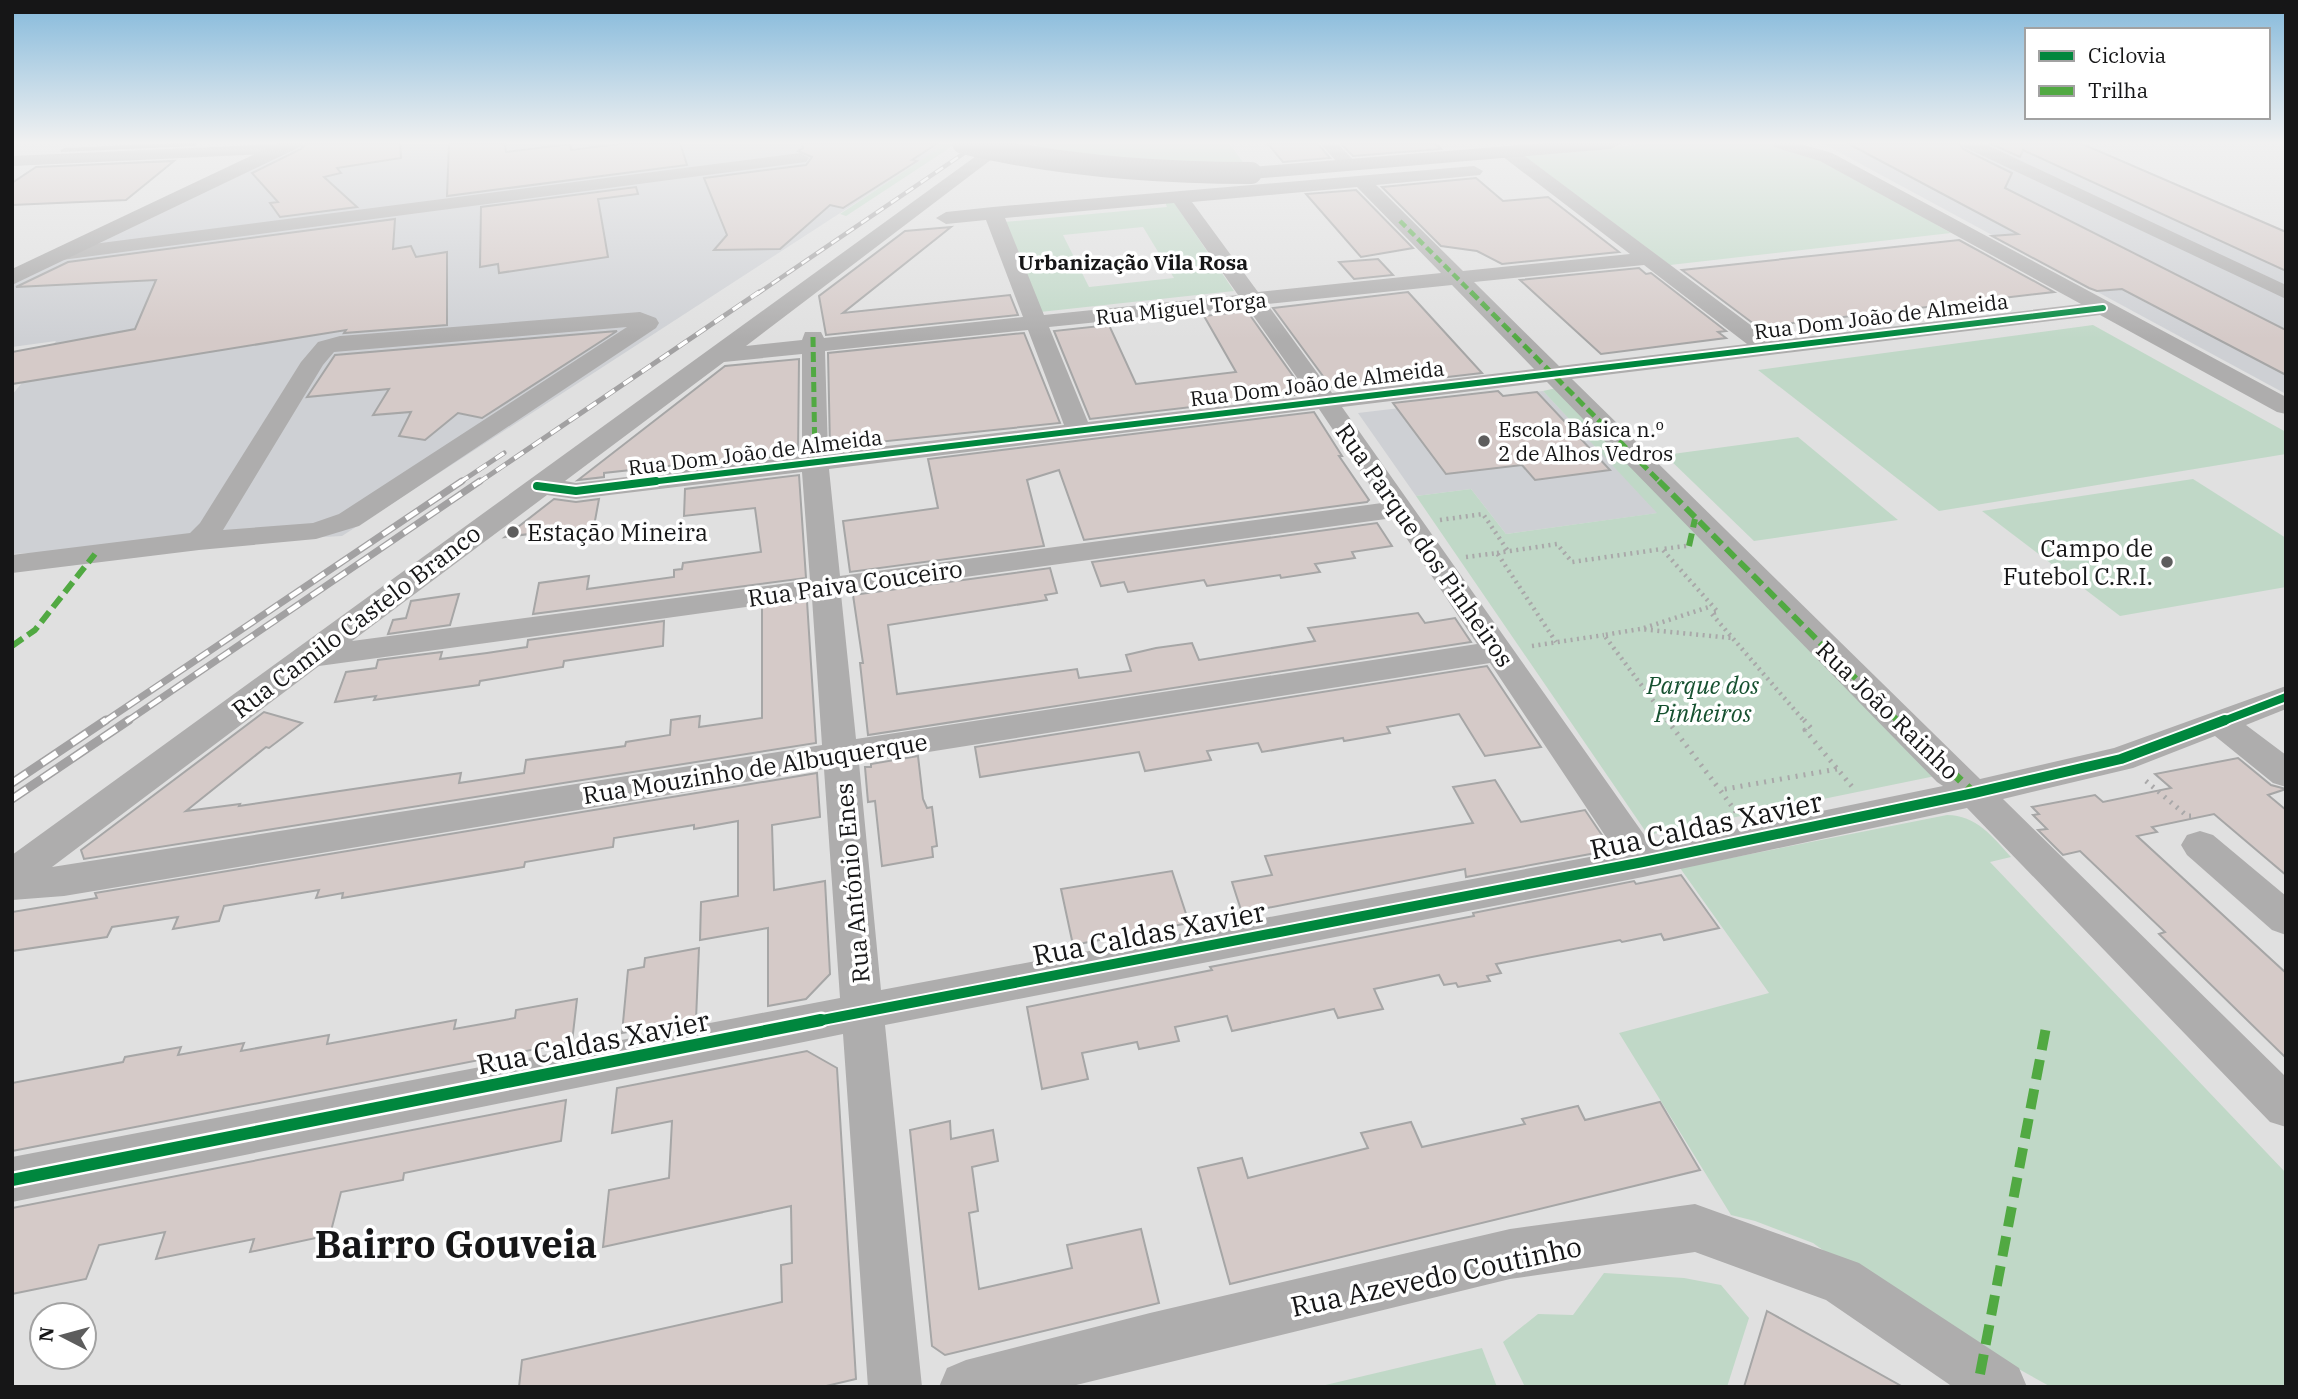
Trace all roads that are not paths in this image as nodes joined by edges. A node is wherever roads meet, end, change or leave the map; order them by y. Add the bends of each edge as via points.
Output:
1 (157, 208) edge
2 (413, 208) edge
3 (916, 208) edge
4 (1048, 208) edge
5 (1187, 208) edge
6 (1388, 208) edge
7 (1582, 208) edge
8 (1920, 208) edge
9 (2108, 208) edge
10 (993, 213) junction
11 (946, 218) dead end
12 (62, 254) junction
13 (1648, 258) junction
14 (1457, 277) junction
15 (12, 278) edge
16 (2286, 293) edge
17 (1253, 300) junction
18 (2103, 308) junction
19 (1036, 324) junction
20 (812, 342) junction
21 (1766, 348) junction
22 (714, 356) junction
23 (1551, 372) junction
24 (1325, 400) junction
25 (2286, 407) edge
26 (1078, 429) junction
27 (815, 464) junction
28 (537, 486) junction
29 (1406, 516) junction
30 (199, 541) junction
31 (12, 564) edge
32 (826, 587) junction
33 (1498, 651) junction
34 (308, 658) junction
35 (2286, 697) edge
36 (2218, 720) junction
37 (841, 754) junction
38 (2286, 774) edge
39 (1974, 793) junction
40 (2200, 845) dead end
41 (1643, 862) junction
42 (12, 876) edge
43 (12, 885) edge
44 (2286, 919) edge
45 (863, 1012) junction
46 (2286, 1107) edge
47 (12, 1180) edge
48 (1986, 1383) edge
49 (895, 1387) edge
50 (966, 1387) edge

1 - 12 main road
2 - 12 street
3 - 22 street, Rua Camilo Castelo Branco
4 - 10 street
5 - 17 street, Rua Parque dos Pinheiros
6 - 14 street, Rua João Rainho
7 - 13 street
8 - 18 street
9 - 16 street
10 - 11 street
10 - 19 street
12 - 15 main road
13 - 14 street, Rua Miguel Torga
13 - 21 street
14 - 17 street, Rua Miguel Torga
14 - 23 street, Rua João Rainho
17 - 19 street, Rua Miguel Torga
17 - 24 street, Rua Parque dos Pinheiros
18 - 21 street, Rua Dom João de Almeida
18 - 25 street
19 - 20 street, Rua Miguel Torga
19 - 26 street
20 - 22 street, Rua Miguel Torga
20 - 27 street, Rua António Enes
21 - 23 street, Rua Dom João de Almeida
22 - 28 street, Rua Camilo Castelo Branco
23 - 24 street, Rua Dom João de Almeida
23 - 39 street, Rua João Rainho
24 - 26 street, Rua Dom João de Almeida
24 - 29 street, Rua Parque dos Pinheiros
26 - 27 street, Rua Dom João de Almeida
27 - 28 street, Rua Dom João de Almeida via 576,491
27 - 32 street, Rua António Enes
28 - 34 street, Rua Camilo Castelo Branco
29 - 32 street, Rua Paiva Couceiro
29 - 33 street, Rua Parque dos Pinheiros
30 - 30 street via 326,347 640,319 648,323 349,520 316,531
30 - 31 street
32 - 34 street, Rua Paiva Couceiro
32 - 37 street, Rua António Enes
33 - 37 street, Rua Mouzinho de Albuquerque
33 - 41 street, Rua Parque dos Pinheiros
34 - 42 street, Rua Camilo Castelo Branco
35 - 36 street, Rua Caldas Xavier
36 - 38 street
36 - 39 street, Rua Caldas Xavier via 2112,761
37 - 43 street, Rua Mouzinho de Albuquerque via 64,881
37 - 45 street, Rua António Enes
39 - 41 street, Rua Caldas Xavier
39 - 46 street, Rua João Rainho
40 - 44 street
41 - 45 street, Rua Caldas Xavier
45 - 47 street, Rua Caldas Xavier
45 - 49 street, Rua António Enes
48 - 50 street, Rua Azevedo Coutinho via 1841,1281 1695,1228 1510,1254

